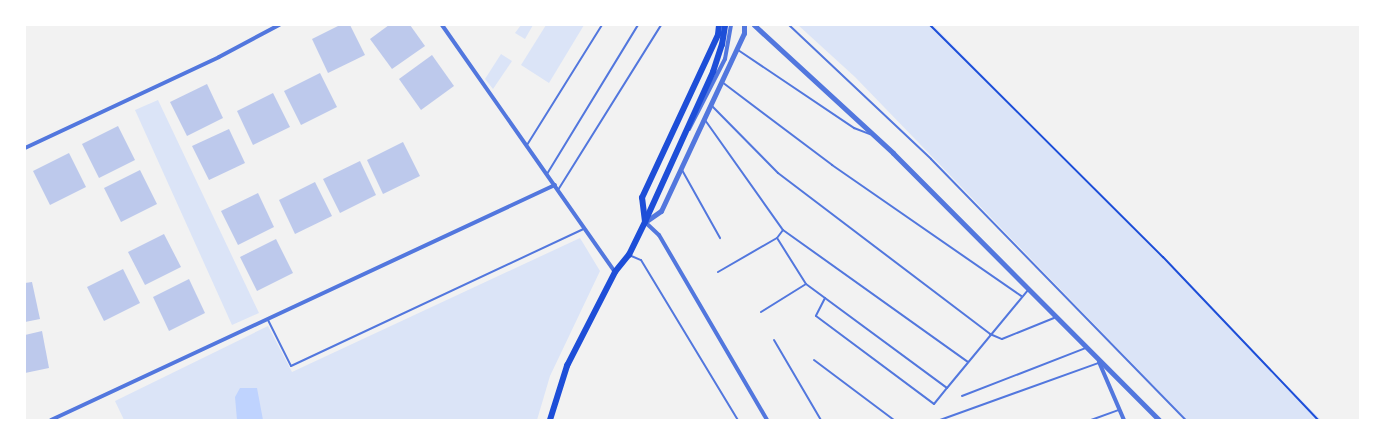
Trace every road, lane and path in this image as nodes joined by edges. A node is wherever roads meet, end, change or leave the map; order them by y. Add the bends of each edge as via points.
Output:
1 (279, 25) edge
2 (602, 25) edge
3 (638, 25) edge
4 (661, 25) edge
5 (719, 25) edge
6 (726, 25) edge
7 (731, 25) edge
8 (744, 25) edge
9 (754, 25) edge
10 (789, 25) edge
11 (930, 25) edge
12 (443, 26) edge
13 (718, 35) junction
14 (736, 49) junction
15 (722, 81) junction
16 (712, 106) junction
17 (704, 120) junction
18 (873, 135) junction
19 (682, 142) junction
20 (527, 145) junction
21 (25, 148) edge
22 (681, 169) junction
23 (547, 174) junction
24 (555, 185) junction
25 (558, 190) junction
26 (645, 222) junction
27 (584, 229) junction
28 (783, 230) junction
29 (720, 238) dead end
30 (777, 238) junction
31 (629, 255) junction
32 (615, 272) junction
33 (718, 272) dead end
34 (806, 284) junction
35 (1029, 288) junction
36 (1021, 296) junction
37 (825, 298) junction
38 (761, 312) dead end
39 (1058, 317) junction
40 (267, 319) junction
41 (990, 334) junction
42 (774, 340) dead end
43 (1089, 347) junction
44 (1096, 354) junction
45 (814, 360) dead end
46 (968, 362) junction
47 (1100, 363) junction
48 (947, 388) junction
49 (962, 396) dead end
50 (1118, 410) junction
51 (51, 420) edge
52 (550, 420) edge
53 (738, 420) edge
54 (767, 420) edge
55 (821, 420) edge
56 (894, 420) edge
57 (940, 420) edge
58 (1091, 420) edge
59 (1124, 420) edge
60 (1159, 420) edge
61 (1186, 420) edge
62 (1318, 420) edge

1 - 21 street via 219,57
2 - 20 lane
3 - 23 lane
4 - 25 lane
5 - 13 main road
6 - 13 main road
6 - 19 main road via 713,72
7 - 19 street via 725,59
8 - 14 street
9 - 18 street
10 - 61 lane via 932,159
11 - 62 path via 1149,243
12 - 20 street
13 - 26 main road via 642,198
14 - 15 street
14 - 18 lane via 854,128
15 - 16 street
15 - 36 lane via 832,165
16 - 17 street
16 - 41 lane via 778,174
17 - 22 street
17 - 28 lane
18 - 35 street
19 - 26 main road
20 - 23 street
22 - 26 street via 661,211
22 - 29 lane
23 - 24 street
24 - 25 street
24 - 40 street
25 - 27 street
26 - 31 main road
26 - 54 street via 659,235
27 - 32 street
27 - 40 lane via 292,366
28 - 30 lane
28 - 46 lane
30 - 33 lane
30 - 34 lane
31 - 32 main road
31 - 53 lane via 642,260
32 - 52 main road via 567,366
34 - 37 lane
34 - 38 lane
35 - 36 lane
35 - 39 street
36 - 41 lane
37 - 48 lane
37 - 48 lane via 816,316 863,352 934,404
39 - 41 lane via 1002,339
39 - 43 street
40 - 51 street
41 - 46 lane
42 - 55 lane
43 - 44 street
43 - 49 lane
44 - 47 street
44 - 60 street
45 - 56 lane
46 - 48 lane
47 - 50 street
47 - 57 lane
50 - 58 lane
50 - 59 street

